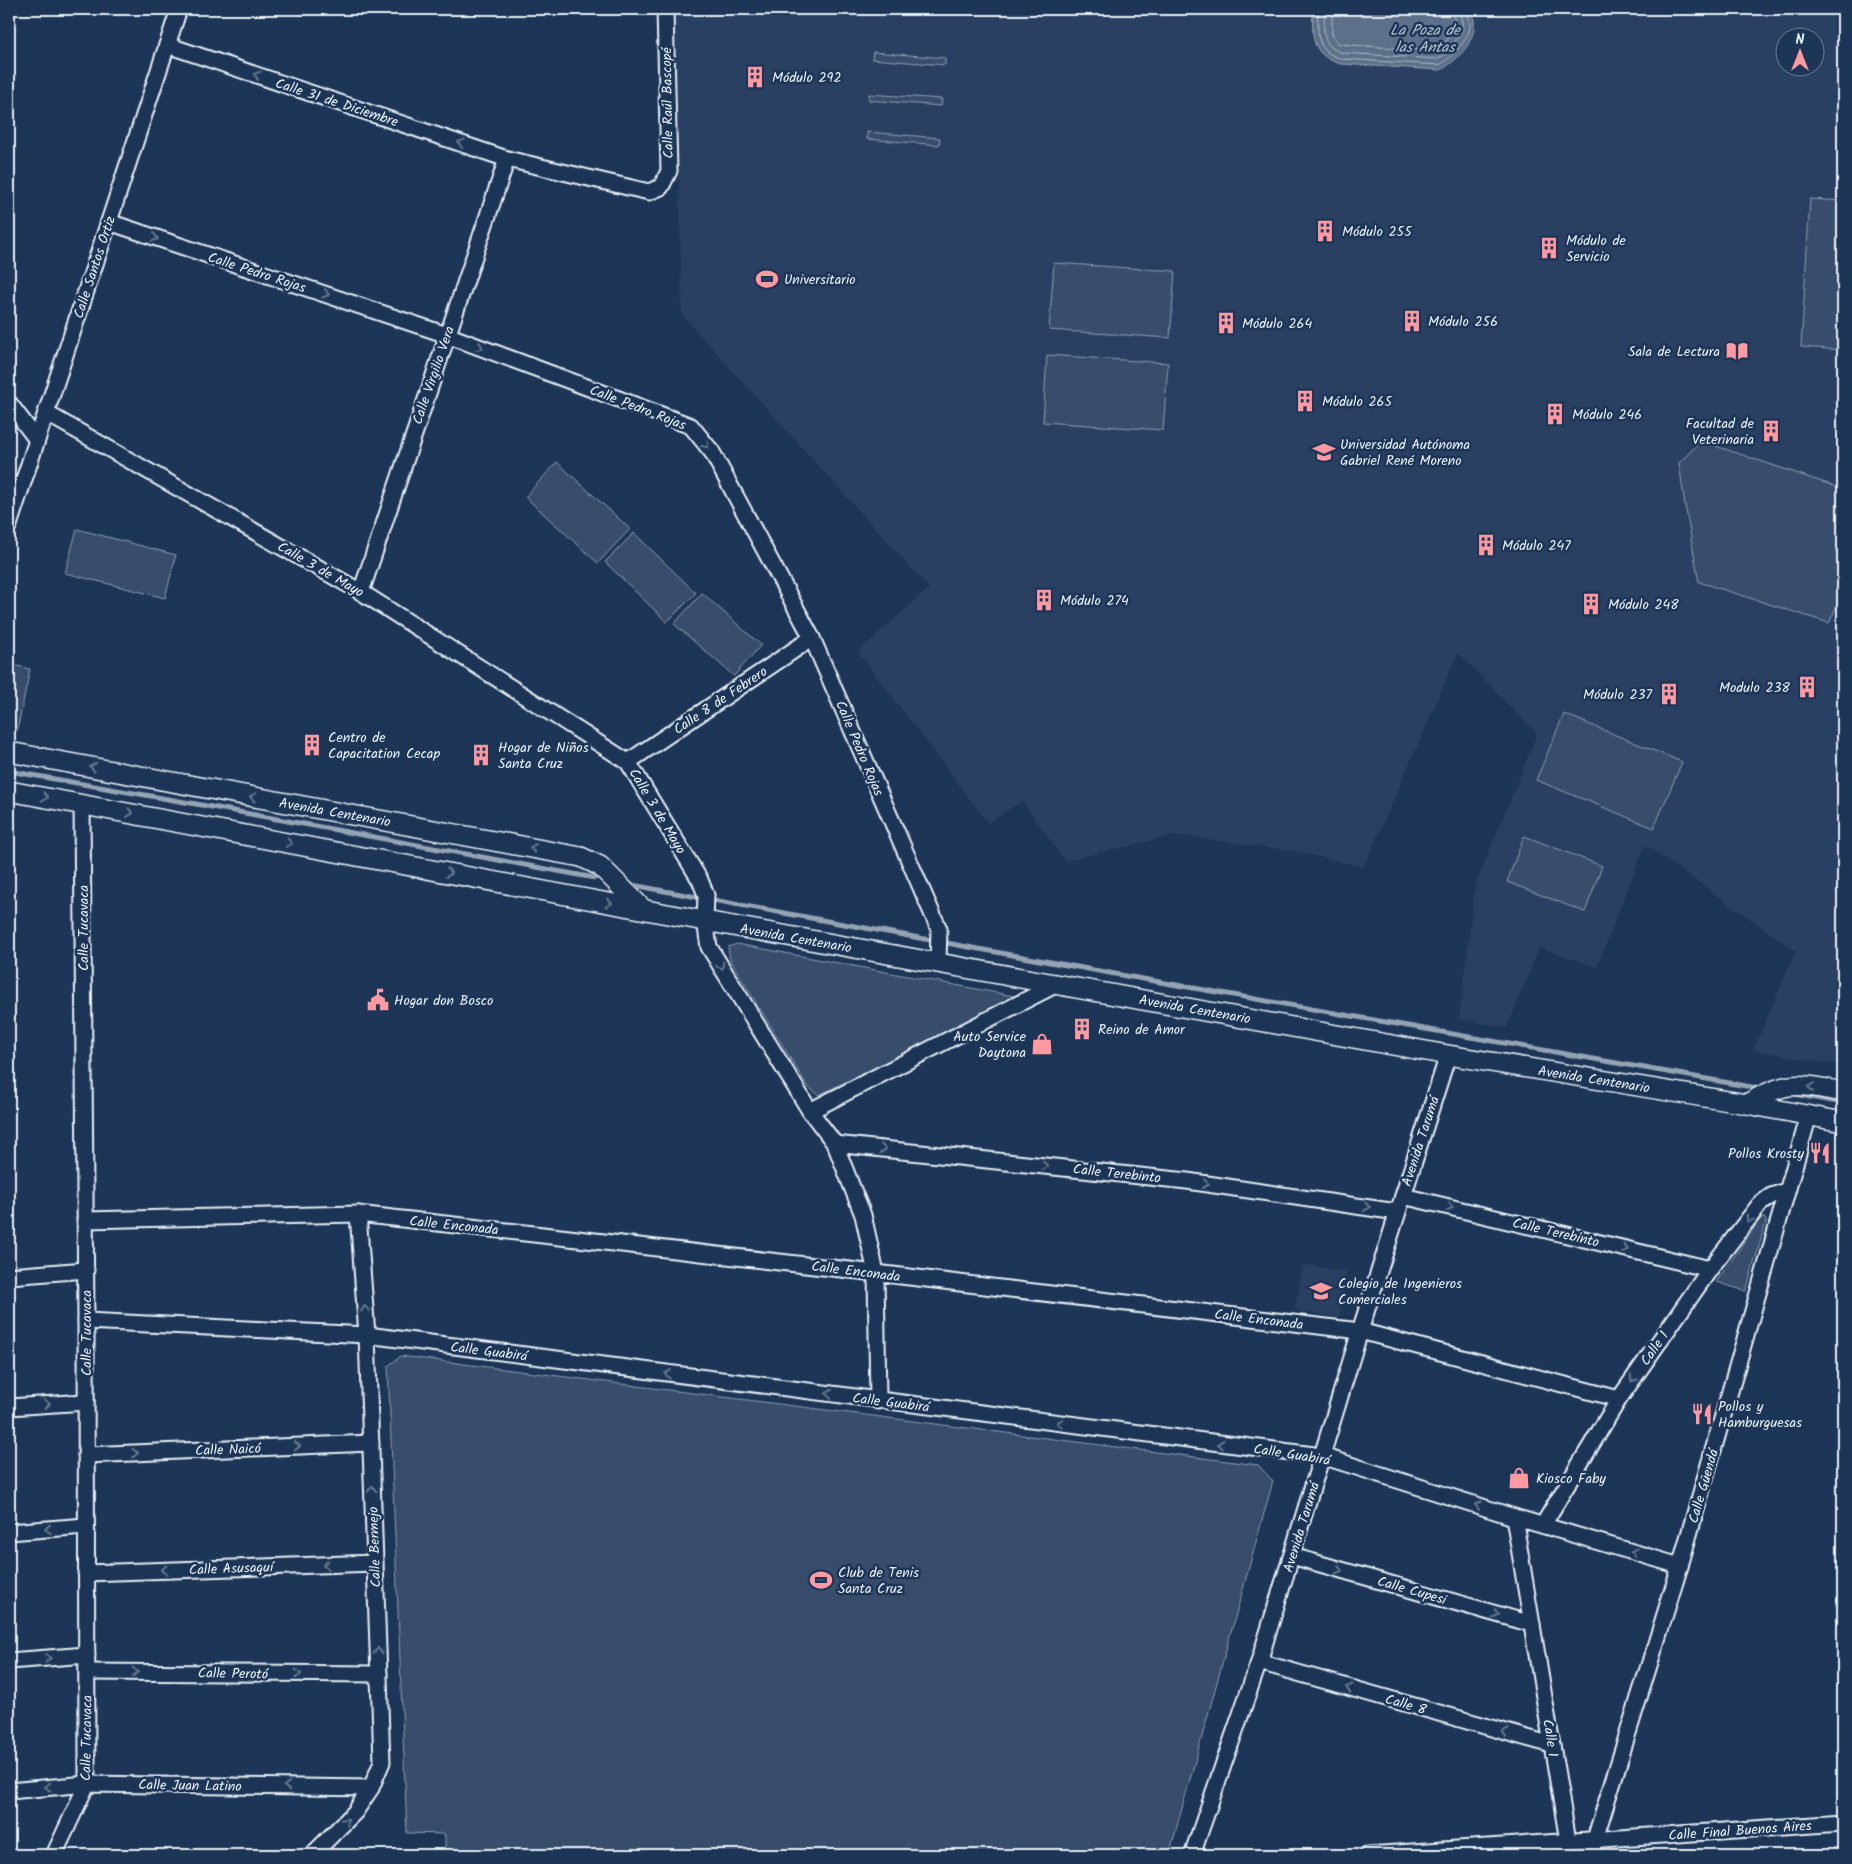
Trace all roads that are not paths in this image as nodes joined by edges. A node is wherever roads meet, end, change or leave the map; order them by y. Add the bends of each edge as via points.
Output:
1 (179, 9) edge
2 (665, 9) edge
3 (167, 45) junction
4 (507, 159) junction
5 (109, 222) junction
6 (447, 335) junction
7 (9, 403) edge
8 (46, 412) junction
9 (37, 440) junction
10 (9, 525) edge
11 (361, 592) junction
12 (812, 638) junction
13 (9, 752) edge
14 (628, 762) junction
15 (9, 791) edge
16 (82, 804) junction
17 (705, 907) junction
18 (643, 909) junction
19 (938, 954) junction
20 (1057, 984) junction
21 (1448, 1055) junction
22 (1843, 1092) edge
23 (1762, 1095) junction
24 (810, 1111) junction
25 (1809, 1115) junction
26 (1843, 1122) edge
27 (835, 1144) junction
28 (1786, 1191) junction
29 (1402, 1196) junction
30 (1397, 1212) junction
31 (358, 1214) junction
32 (85, 1220) junction
33 (1710, 1269) junction
34 (86, 1270) junction
35 (876, 1273) junction
36 (9, 1276) edge
37 (86, 1321) junction
38 (1360, 1331) junction
39 (367, 1335) junction
40 (1619, 1399) junction
41 (878, 1401) junction
42 (86, 1402) junction
43 (9, 1407) edge
44 (371, 1443) junction
45 (86, 1455) junction
46 (1322, 1456) junction
47 (1514, 1517) junction
48 (1543, 1525) junction
49 (86, 1526) junction
50 (9, 1532) edge
51 (1292, 1556) junction
52 (375, 1563) junction
53 (1680, 1566) junction
54 (86, 1573) junction
55 (1532, 1624) junction
56 (87, 1655) junction
57 (9, 1661) edge
58 (1259, 1662) junction
59 (87, 1672) junction
60 (379, 1674) junction
61 (1552, 1745) junction
62 (87, 1784) junction
63 (371, 1788) junction
64 (9, 1791) edge
65 (1843, 1823) edge
66 (1595, 1840) junction
67 (1568, 1841) junction
68 (54, 1855) edge
69 (312, 1855) edge
70 (1192, 1855) edge
71 (1367, 1855) edge
72 (1590, 1855) edge

1 - 3 street, Calle Santos Ortiz
2 - 4 street, Calle Raúl Bascopé via 668,171 661,187 649,192
4 -> 3 street, Calle 31 de Diciembre
3 - 5 street, Calle Santos Ortiz
4 - 6 street, Calle Virgilio Vera
5 -> 6 street, Calle Pedro Rojas
5 - 8 street, Calle Santos Ortiz
6 - 11 street, Calle Virgilio Vera
6 -> 12 street, Calle Pedro Rojas via 690,426 712,452
7 - 9 street
8 - 9 street, Calle Santos Ortiz
8 - 11 street, Calle 3 de Mayo
9 - 10 street, Calle Santos Ortiz
11 - 14 street, Calle 3 de Mayo
12 - 14 street, Calle 8 de Febrero
12 - 19 street, Calle Pedro Rojas via 938,929
18 -> 13 street, Avenida Centenario via 600,866 581,857
14 - 17 street, Calle 3 de Mayo via 700,880
15 -> 16 street, Avenida Centenario
16 -> 18 street, Avenida Centenario
16 - 32 street, Calle Tucavaca
17 - 18 street, Avenida Centenario
17 - 19 street, Avenida Centenario
17 -> 24 street, Calle 3 de Mayo via 709,947
19 - 20 street, Avenida Centenario
20 - 21 street, Avenida Centenario
20 - 24 street
21 - 23 street, Avenida Centenario
21 - 29 street, Avenida Tarumá
22 -> 23 street, Avenida Centenario via 1792,1085
23 - 25 street, Avenida Centenario
24 - 27 street, Calle 3 de Mayo
25 - 26 street, Avenida Centenario
25 - 28 street, Calle Güendá
27 -> 30 street, Calle Terebinto via 1187,1181
27 - 35 street, Calle 3 de Mayo via 863,1215
28 -> 33 street, Calle 1 via 1760,1204
28 - 53 street, Calle Güendá
29 - 30 street, Avenida Tarumá
29 -> 33 street, Calle Terebinto
30 - 38 street, Avenida Tarumá
31 - 32 street, Calle Enconada
31 - 35 street, Calle Enconada
39 -> 31 street, Calle Bermejo
32 - 34 street, Calle Tucavaca
33 -> 40 street, Calle 1
34 - 36 street
34 - 37 street, Calle Tucavaca
35 - 38 street, Calle Enconada
35 - 41 street, Calle 3 de Mayo
37 - 39 street, Calle Guabirá
37 - 42 street, Calle Tucavaca
38 - 40 street, Calle Enconada
38 - 46 street, Avenida Tarumá
41 -> 39 street, Calle Guabirá
39 - 44 street, Calle Bermejo
40 - 48 street, Calle 1
46 -> 41 street, Calle Guabirá
43 -> 42 street
42 - 45 street, Calle Tucavaca
45 -> 44 street, Calle Naicó
52 -> 44 street, Calle Bermejo
45 - 49 street, Calle Tucavaca
47 -> 46 street, Calle Guabirá
46 - 51 street, Avenida Tarumá
47 - 48 street, Calle Guabirá
47 - 55 street, Calle 1
53 -> 48 street, Calle Guabirá
49 -> 50 street
49 - 54 street, Calle Tucavaca
51 -> 55 street, Calle Cupesi
51 - 58 street, Avenida Tarumá
52 -> 54 street, Calle Asusaquí
60 -> 52 street, Calle Bermejo
53 - 66 street, Calle Güendá
54 - 56 street, Calle Tucavaca
55 - 61 street, Calle 1
57 -> 56 street
56 - 59 street, Calle Tucavaca
61 -> 58 street, Calle 8
58 - 70 street, Avenida Tarumá
59 -> 60 street, Calle Perotó
59 - 62 street, Calle Tucavaca
60 - 63 street, Calle Bermejo via 382,1762
61 - 67 street, Calle 1
63 -> 62 street, Calle Juan Latino
62 -> 64 street, Calle Juan Latino
62 - 68 street, Calle Tucavaca
69 -> 63 street, Calle Bermejo via 355,1812
65 - 66 street, Calle Final Buenos Aires
66 - 67 street, Calle Final Buenos Aires
66 - 72 street, Calle Güendá
67 - 71 street, Calle Final Buenos Aires

